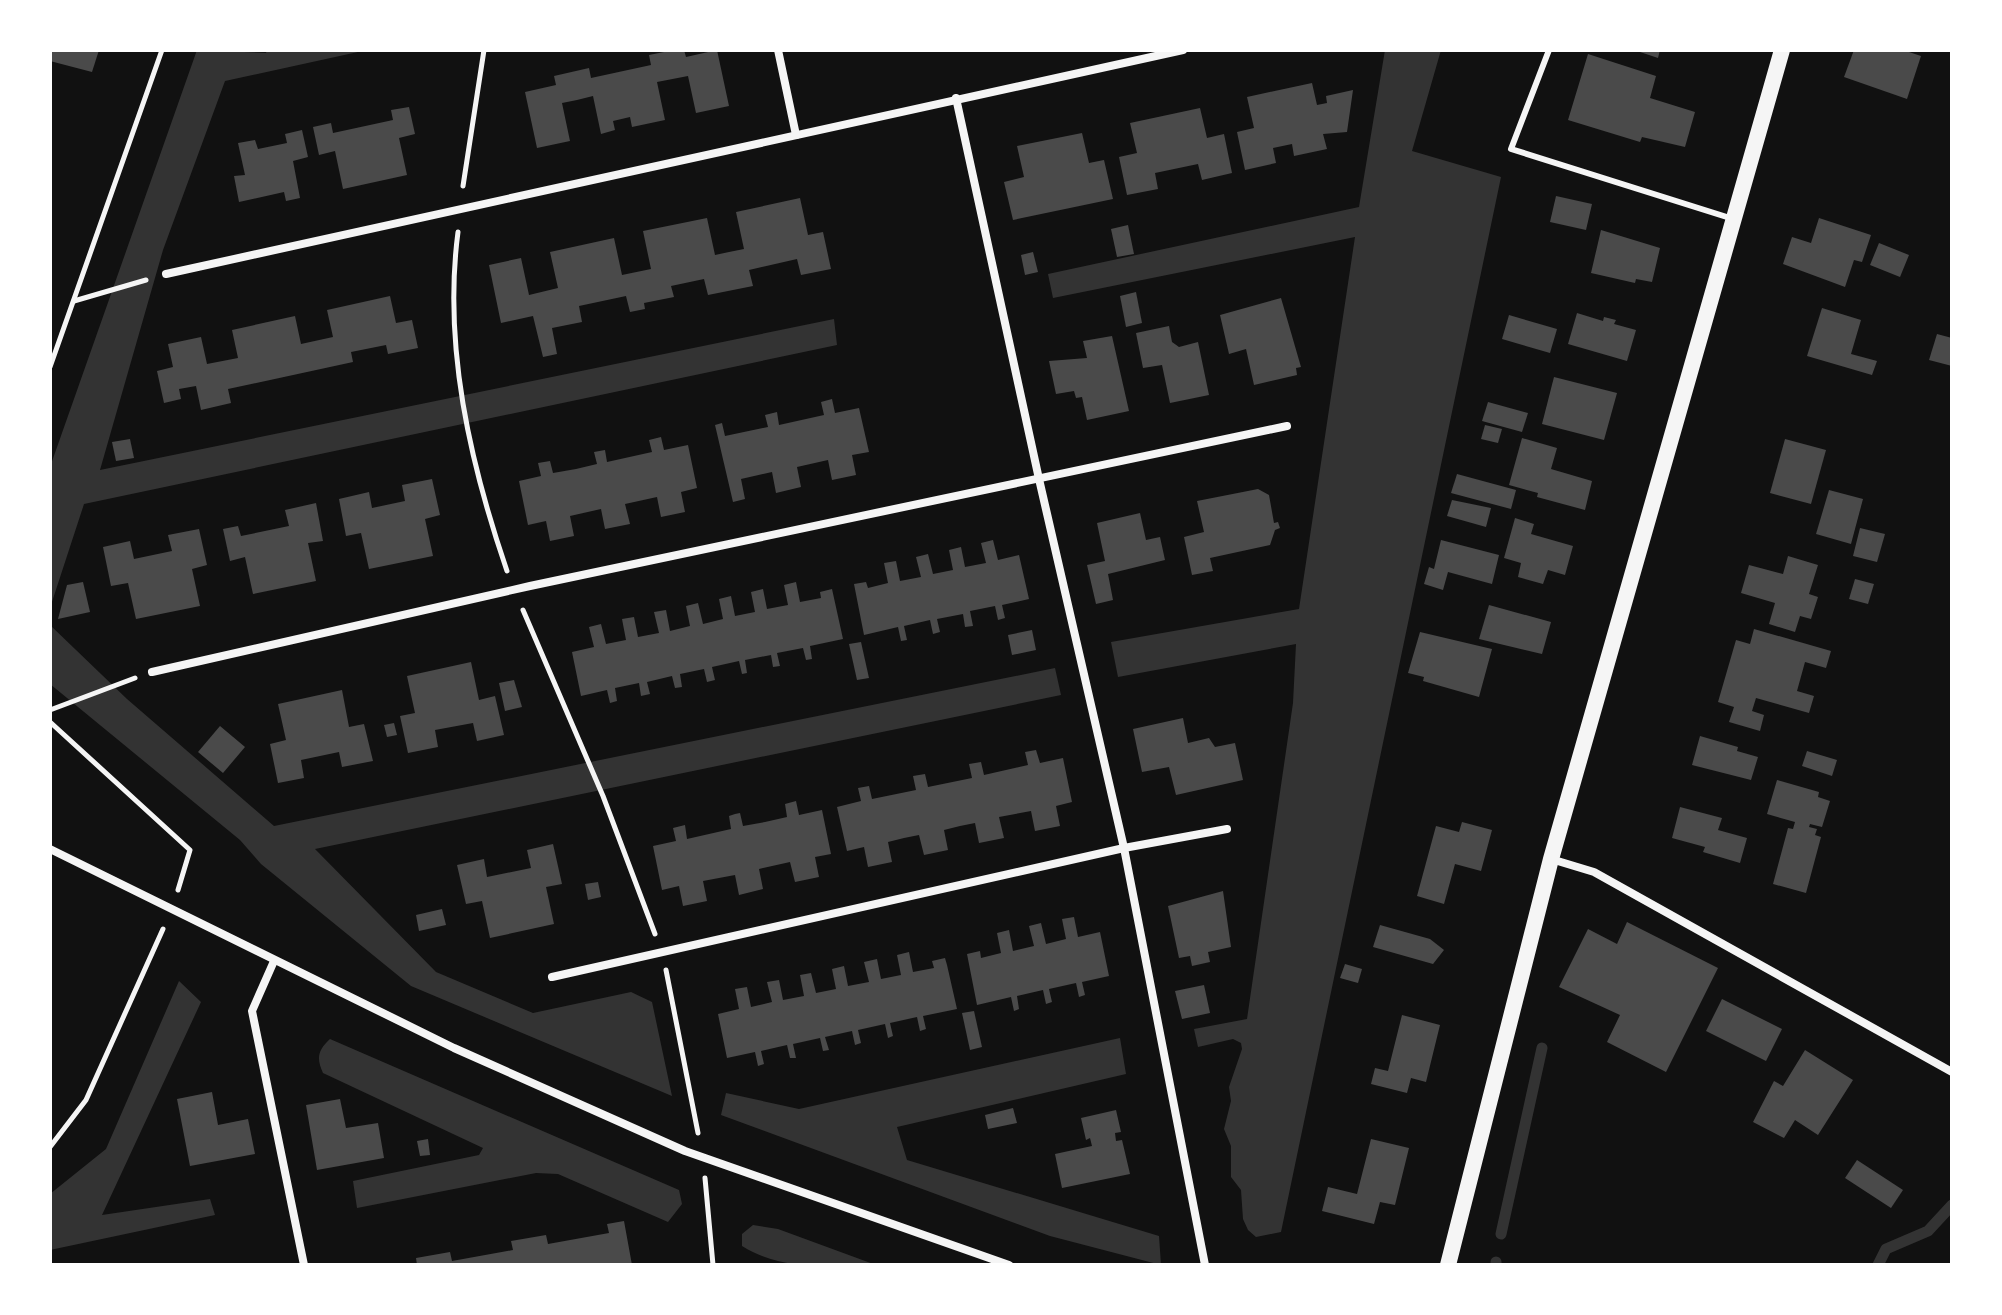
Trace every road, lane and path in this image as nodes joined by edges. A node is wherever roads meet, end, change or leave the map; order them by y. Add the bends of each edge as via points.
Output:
1 (162, 50) edge
2 (778, 50) edge
3 (1183, 50) edge
4 (1549, 50) edge
5 (1782, 50) edge
6 (956, 98) junction
7 (796, 135) junction
8 (1734, 219) junction
9 (166, 274) joint
10 (74, 301) junction
11 (50, 367) edge
12 (460, 379) dead end
13 (1287, 426) dead end
14 (467, 435) dead end
15 (1039, 479) junction
16 (152, 672) joint
17 (50, 710) edge
18 (50, 722) edge
19 (581, 742) dead end
20 (1227, 829) dead end
21 (1124, 848) junction
22 (50, 849) edge
23 (1551, 859) junction
24 (171, 910) junction
25 (662, 952) junction
26 (274, 961) junction
27 (552, 977) dead end
28 (1952, 1072) edge
29 (50, 1147) edge
30 (702, 1158) junction
31 (304, 1265) edge
32 (713, 1265) edge
33 (1009, 1265) edge
34 (1205, 1265) edge
35 (1448, 1265) edge

1 - 10 path
2 - 7 street
3 - 6 street
4 - 8 lane via 1511,149
5 - 8 main road
6 - 7 street
6 - 15 street
7 - 9 street
8 - 23 main road
9 - 10 path
10 - 11 path
12 - 14 path
13 - 15 street
15 - 16 street
15 - 21 street
16 - 17 path
18 - 24 path via 190,850
19 - 25 path
20 - 21 street
21 - 25 street
21 - 34 street
22 - 24 street
23 - 28 street via 1594,872
23 - 35 main road
24 - 26 street
24 - 29 path via 86,1100
25 - 27 street
25 - 30 path
26 - 30 street
26 - 31 street via 252,1011
30 - 32 path
30 - 33 street

